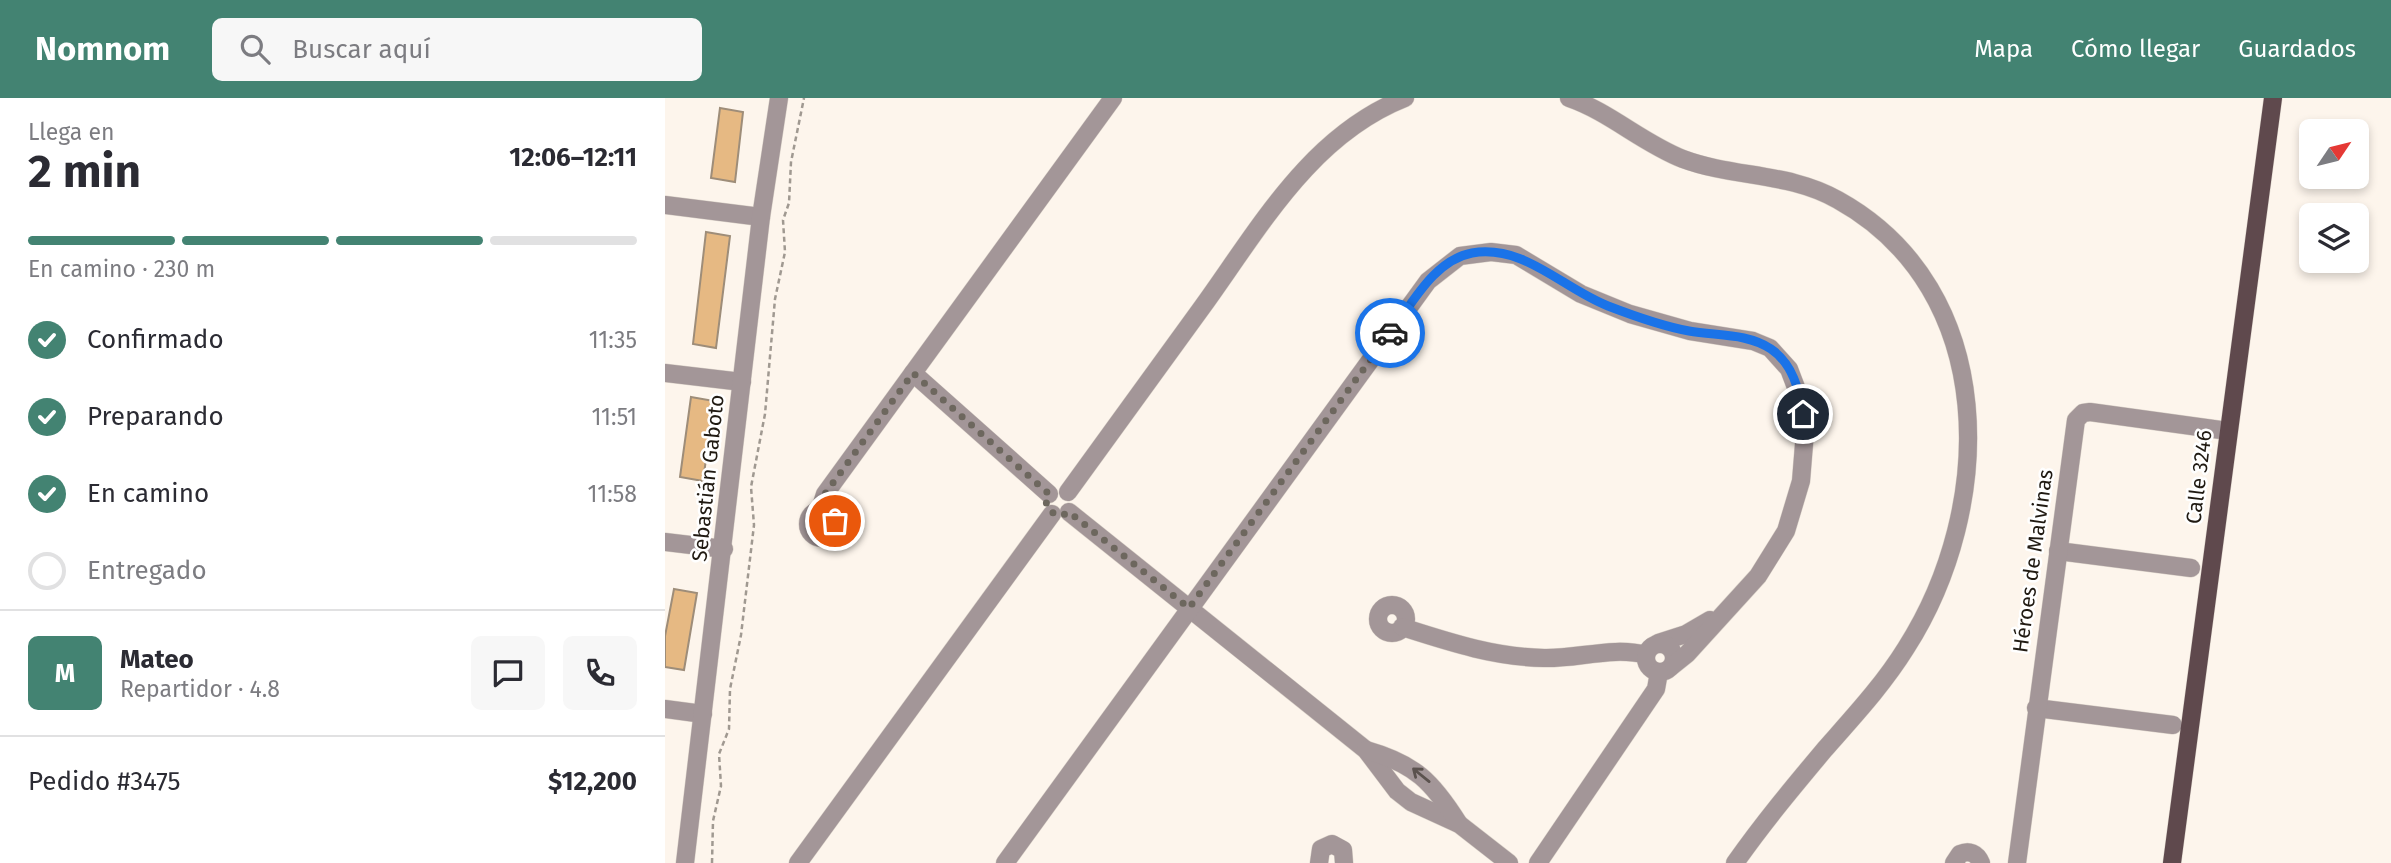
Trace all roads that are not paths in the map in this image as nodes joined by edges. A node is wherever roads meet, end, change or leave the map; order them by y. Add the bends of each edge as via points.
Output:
1 (779, 98) edge
2 (1113, 98) edge
3 (1373, 98) edge
4 (1405, 98) edge
5 (1569, 98) edge
6 (2273, 98) edge
7 (1343, 132) junction
8 (665, 205) edge
9 (761, 217) junction
10 (665, 373) edge
11 (913, 373) junction
12 (742, 382) junction
13 (2228, 431) junction
14 (1068, 492) junction
15 (1049, 494) junction
16 (820, 510) dead end
17 (1061, 513) junction
18 (665, 542) edge
19 (724, 549) junction
20 (2057, 551) junction
21 (2191, 568) dead end
22 (1732, 603) junction
23 (1189, 608) junction
24 (1402, 627) dead end
25 (1652, 649) junction
26 (1666, 669) junction
27 (2036, 708) junction
28 (665, 709) edge
29 (703, 714) junction
30 (2173, 725) dead end
31 (1366, 750) junction
32 (1459, 824) junction
33 (685, 863) edge
34 (798, 863) edge
35 (1005, 863) edge
36 (1316, 863) edge
37 (1344, 863) edge
38 (1509, 863) edge
39 (1538, 863) edge
40 (1735, 863) edge
41 (1954, 863) edge
42 (1981, 863) edge
43 (2018, 863) edge
44 (2172, 863) edge

1 - 9 street, Sebastián Gaboto
2 - 11 street
3 - 7 street
4 - 7 street
5 - 40 street via 1685,159 1793,181 1865,216 1890,236 1925,281 1948,320 1963,377 1968,442 1963,495 1945,571 1924,617 1883,682
6 - 13 main road, Calle 3246
7 - 14 street via 1292,182
8 - 9 street
9 - 12 street, Sebastián Gaboto
10 - 12 street
11 - 15 street
11 - 16 street via 825,494
12 - 19 street, Sebastián Gaboto
13 - 20 street, Héroes de Malvinas via 2083,413 2076,420
13 - 44 main road, Calle 3246
14 - 15 street via 1056,489
14 - 17 street via 1073,504
15 - 17 street via 1046,507
17 - 23 street
17 - 34 street
18 - 19 street
19 - 29 street, Sebastián Gaboto
20 - 21 street
20 - 27 street, Héroes de Malvinas
22 - 23 street via 1770,562 1798,495 1805,432 1800,398 1789,369 1779,356 1753,341 1689,331 1630,314 1581,294 1517,255 1491,252 1459,256 1428,281
22 - 25 street via 1703,625
22 - 26 street via 1687,654
23 - 31 street
23 - 35 street
24 - 25 street via 1505,655 1545,658
25 - 26 street via 1649,666
25 - 26 street via 1672,649 1675,659
26 - 39 street
27 - 30 street
27 - 43 street, Héroes de Malvinas
28 - 29 street
29 - 33 street, Sebastián Gaboto
31 - 32 street via 1411,802
32 -> 31 street via 1441,794 1414,769
32 - 38 street
36 - 37 street via 1321,849 1332,844 1343,850
41 - 42 street via 1968,852

